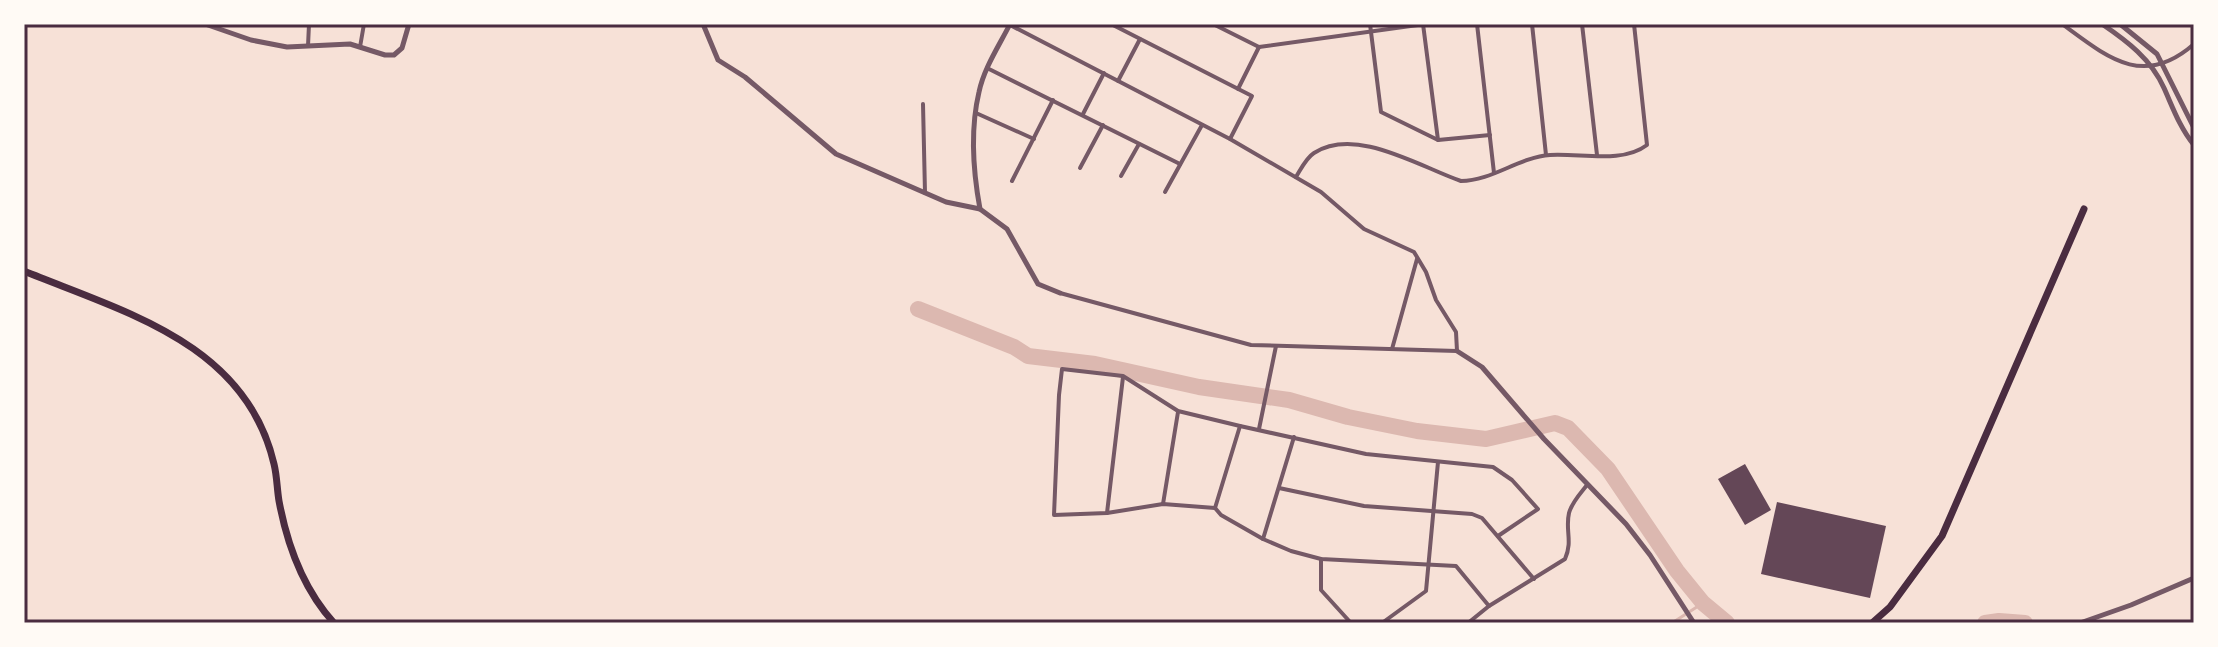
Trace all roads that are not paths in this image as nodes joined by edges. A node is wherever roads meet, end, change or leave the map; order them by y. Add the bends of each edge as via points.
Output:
1 (205, 24) edge
2 (309, 24) edge
3 (364, 24) edge
4 (409, 24) edge
5 (703, 24) edge
6 (1111, 24) edge
7 (1128, 24) edge
8 (1213, 24) edge
9 (1370, 24) edge
10 (1424, 24) edge
11 (1477, 24) edge
12 (1532, 24) edge
13 (1582, 24) edge
14 (1634, 24) edge
15 (2062, 24) edge
16 (2102, 24) edge
17 (2120, 24) edge
18 (1010, 25) edge
19 (1124, 31) junction
20 (1371, 31) junction
21 (1140, 39) junction
22 (2194, 44) edge
23 (308, 46) junction
24 (360, 47) junction
25 (1259, 47) junction
26 (987, 68) junction
27 (1104, 73) junction
28 (1118, 81) junction
29 (1238, 89) junction
30 (1053, 100) junction
31 (923, 104) dead end
32 (976, 113) junction
33 (1083, 115) junction
34 (1103, 125) junction
35 (1202, 125) junction
36 (2194, 128) edge
37 (1490, 135) junction
38 (1034, 139) junction
39 (1230, 139) junction
40 (1438, 140) junction
41 (1139, 144) junction
42 (2194, 145) edge
43 (1546, 155) junction
44 (1597, 155) junction
45 (1180, 164) junction
46 (1080, 168) dead end
47 (1494, 173) junction
48 (1121, 176) dead end
49 (1296, 177) junction
50 (1012, 181) dead end
51 (1165, 192) dead end
52 (925, 193) junction
53 (980, 209) junction
54 (2084, 209) dead end
55 (1417, 258) junction
56 (24, 271) edge
57 (1060, 293) joint
58 (1276, 346) junction
59 (1392, 349) junction
60 (1457, 351) junction
61 (1123, 376) junction
62 (1178, 411) junction
63 (1240, 426) junction
64 (1259, 429) junction
65 (1294, 437) junction
66 (1438, 462) junction
67 (1587, 485) junction
68 (1279, 488) junction
69 (1163, 504) junction
70 (1215, 508) junction
71 (1433, 512) junction
72 (1107, 513) junction
73 (1498, 536) junction
74 (1263, 539) junction
75 (1321, 559) junction
76 (1429, 564) junction
77 (2194, 578) edge
78 (1534, 579) junction
79 (1489, 606) junction
80 (334, 623) edge
81 (1351, 623) edge
82 (1382, 623) edge
83 (1468, 623) edge
84 (1694, 623) edge
85 (1872, 623) edge
86 (2080, 623) edge

1 - 23 street via 251,40
2 - 23 street
3 - 24 street
4 - 24 street via 402,48 394,55
5 - 52 street via 718,60 836,154
6 - 19 street
7 - 19 street
8 - 25 street
9 - 20 street
10 - 20 street
10 - 40 street
11 - 37 street
12 - 43 street
13 - 44 street
14 - 44 street via 1647,145 1634,155
15 - 22 street via 2119,63 2135,67 2169,61
16 - 42 street via 2131,43 2150,66
17 - 36 street via 2157,54
18 - 26 street
18 - 27 street
19 - 21 street
20 - 25 street
20 - 40 street via 1381,112
21 - 28 street
21 - 29 street
23 - 24 street
25 - 29 street
26 - 30 street
26 - 32 street
27 - 28 street
27 - 33 street
28 - 35 street
29 - 39 street via 1252,96
30 - 33 street
30 - 38 street
31 - 52 street
32 - 38 street
32 - 53 street via 973,156
33 - 34 street
34 - 41 street
34 - 46 street
35 - 39 street
35 - 45 street
37 - 40 street
37 - 47 street
38 - 50 street
39 - 49 street
41 - 45 street
41 - 48 street
43 - 44 street
43 - 47 street
45 - 51 street
47 - 49 street via 1461,181 1388,152 1337,143 1311,154
49 - 55 street via 1338,204 1364,229
52 - 53 street
53 - 57 street via 1007,229 1038,284
54 - 85 highway via 1954,514 1929,558
55 - 59 street
55 - 60 street via 1456,332
56 - 80 highway via 157,326 217,366 262,427 291,545 305,581
57 - 58 street via 1251,345
58 - 59 street
58 - 64 street
59 - 60 street
60 - 67 street via 1482,367
61 - 62 street
61 - 72 street
61 - 72 street via 1062,369 1054,515
62 - 63 street
62 - 69 street
63 - 64 street
63 - 70 street
64 - 65 street
65 - 66 street via 1366,454
65 - 68 street
66 - 71 street
66 - 73 street via 1493,467 1538,509
67 - 78 street via 1568,516 1571,547 1565,559
67 - 84 street via 1626,524
68 - 71 street via 1364,506
68 - 74 street
69 - 70 street
69 - 72 street
70 - 74 street
71 - 73 street via 1472,514
71 - 76 street
73 - 78 street
74 - 75 street
75 - 76 street
75 - 81 street via 1321,590
76 - 79 street via 1456,566
76 - 82 street via 1426,591
77 - 86 street
78 - 79 street
79 - 83 street

